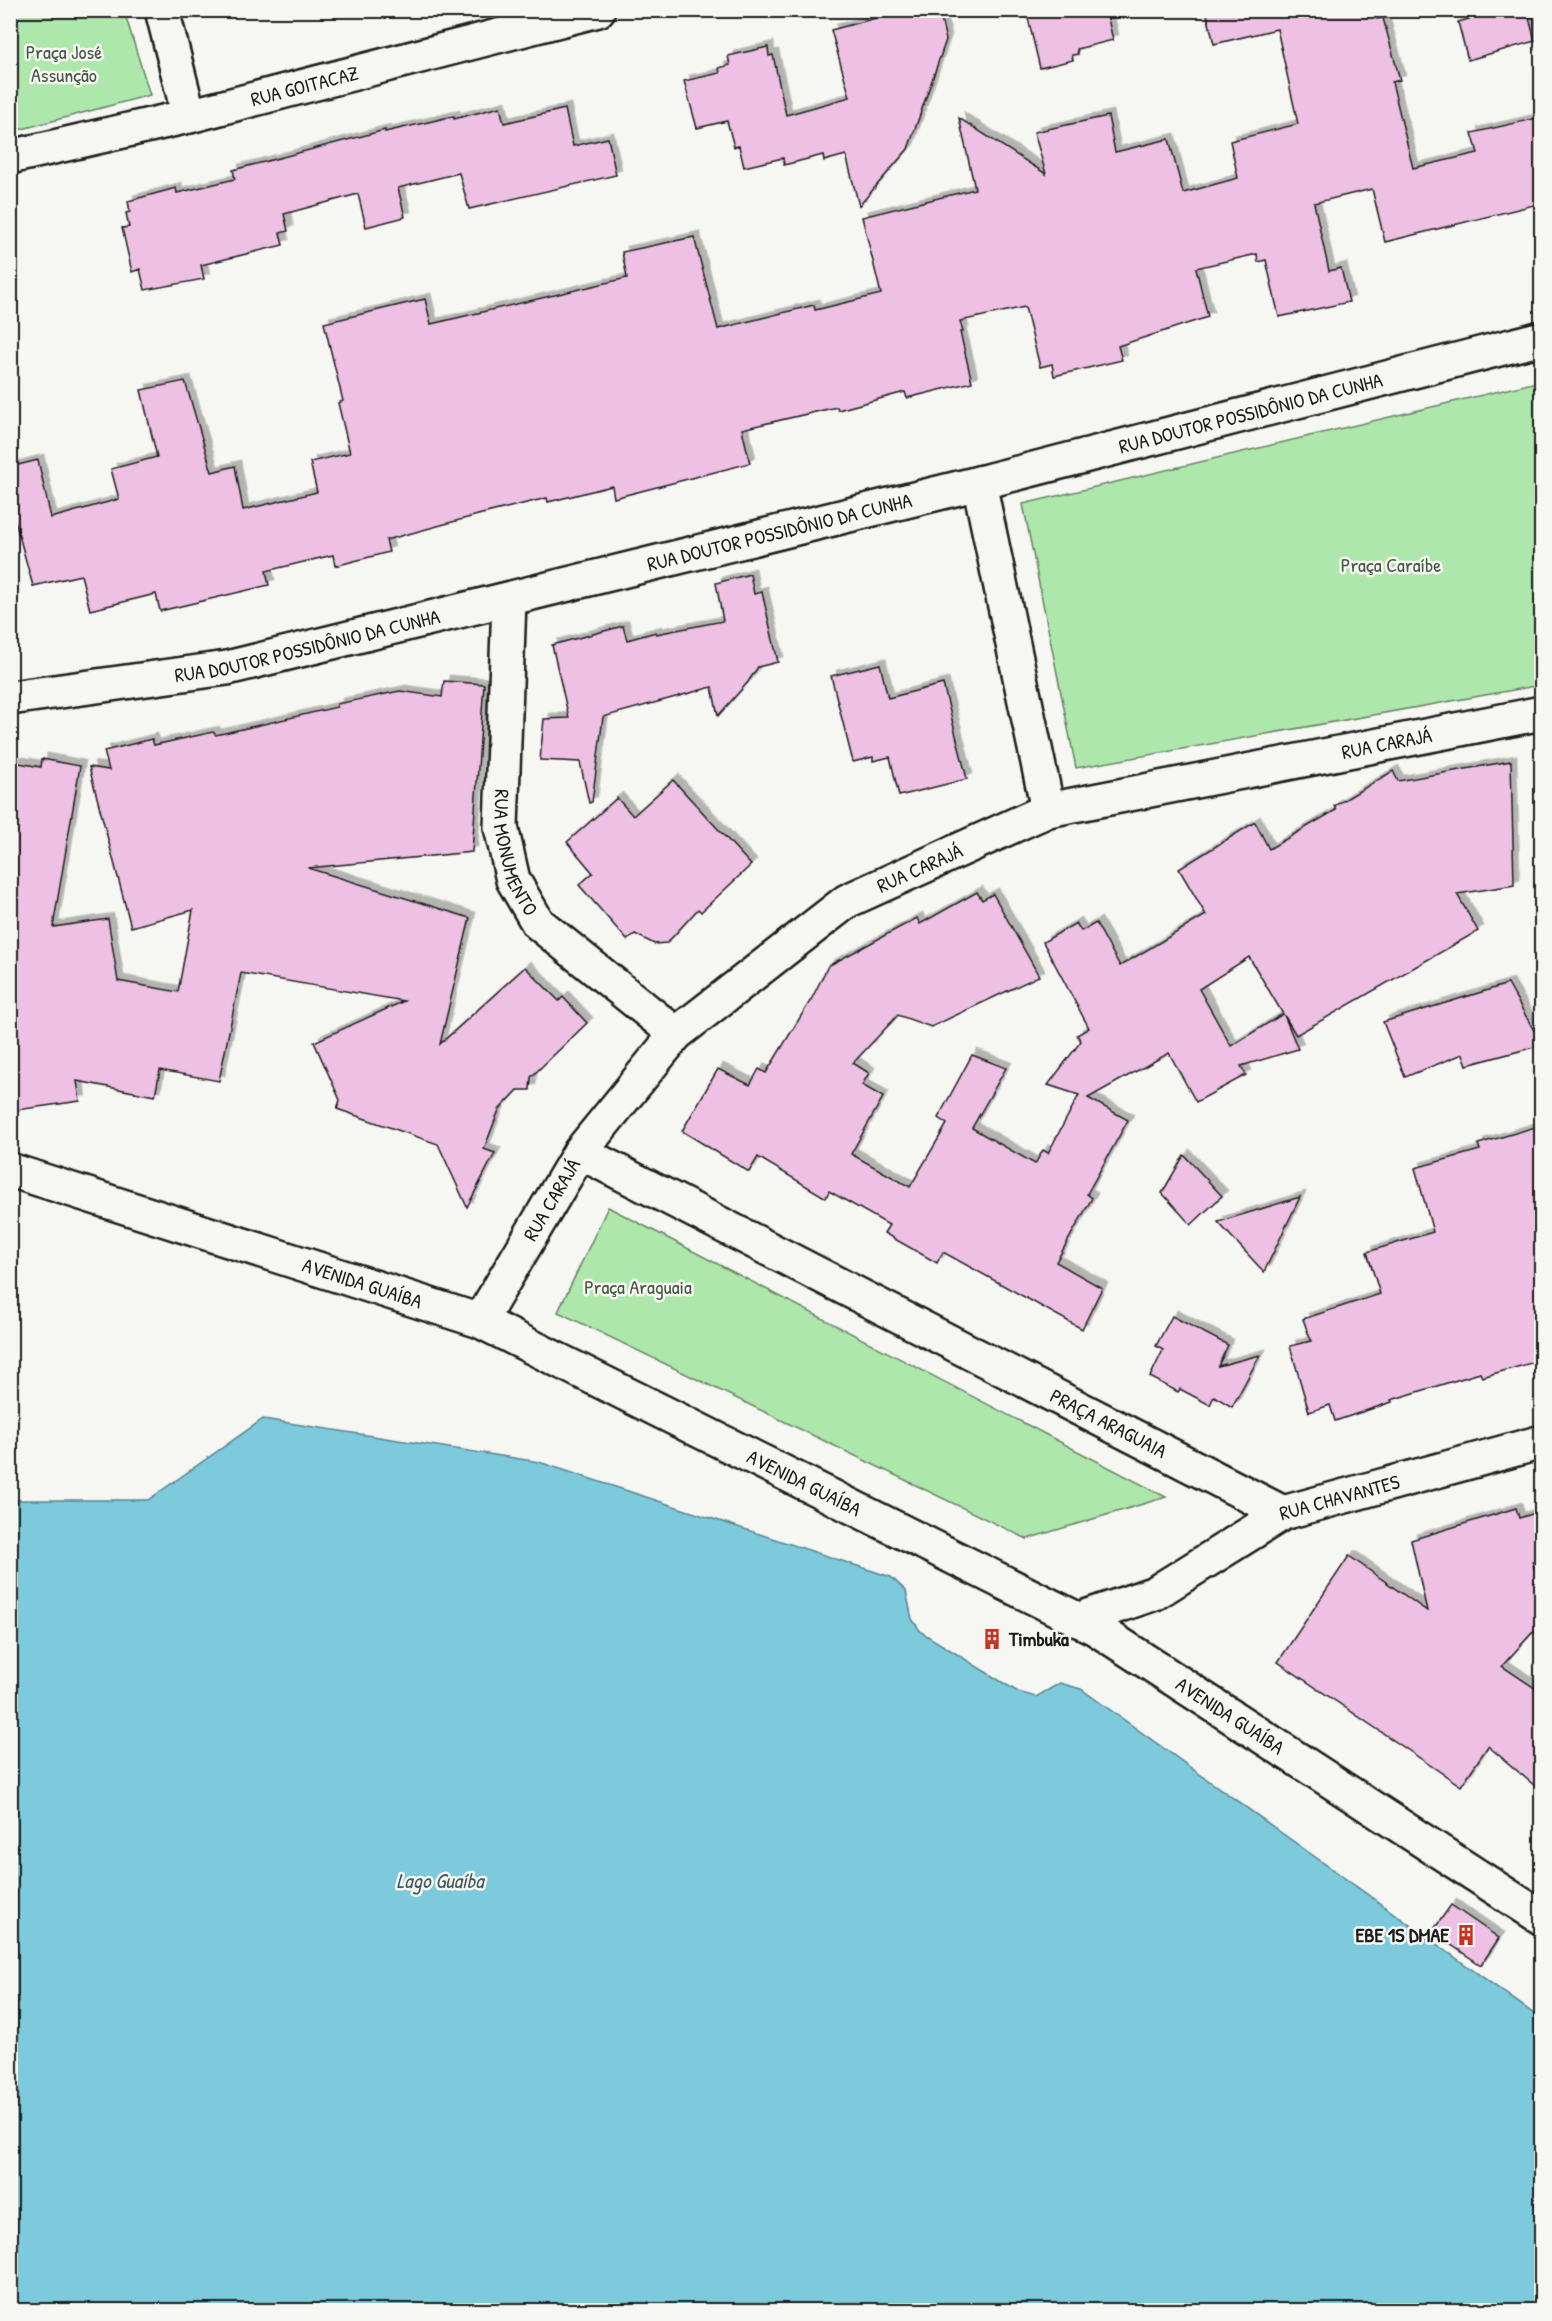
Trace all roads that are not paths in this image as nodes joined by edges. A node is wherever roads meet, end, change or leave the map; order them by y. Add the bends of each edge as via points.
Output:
1 (162, 10) edge
2 (598, 10) edge
3 (189, 116) junction
4 (10, 158) edge
5 (1542, 338) edge
6 (980, 483) junction
7 (509, 600) junction
8 (10, 698) edge
9 (1542, 713) edge
10 (1048, 810) junction
11 (676, 1034) junction
12 (580, 1152) junction
13 (10, 1170) edge
14 (480, 1321) junction
15 (1542, 1442) edge
16 (1283, 1513) junction
17 (1155, 1593) junction
18 (1077, 1620) junction
19 (1115, 1642) junction
20 (1542, 1918) edge

1 - 3 street
2 - 3 street, RUA GOITACAZ
3 - 4 street, RUA GOITACAZ
5 - 6 street, RUA DOUTOR POSSIDÔNIO DA CUNHA
6 - 7 street, RUA DOUTOR POSSIDÔNIO DA CUNHA
6 - 10 street
7 - 8 street, RUA DOUTOR POSSIDÔNIO DA CUNHA via 227,668
7 - 11 street, RUA MONUMENTO via 501,827 513,880 538,923
9 - 10 street, RUA CARAJÁ
10 - 11 street, RUA CARAJÁ via 847,901
11 - 12 street, RUA CARAJÁ
12 - 14 street, RUA CARAJÁ
12 - 16 street, PRAÇA ARAGUAIA
13 - 14 street, AVENIDA GUAÍBA
14 - 18 street, AVENIDA GUAÍBA
15 - 16 street, RUA CHAVANTES
16 - 17 street, RUA CHAVANTES
17 - 18 street, RUA CHAVANTES
17 - 19 street, RUA CHAVANTES
18 - 19 street, AVENIDA GUAÍBA
19 - 20 street, AVENIDA GUAÍBA

